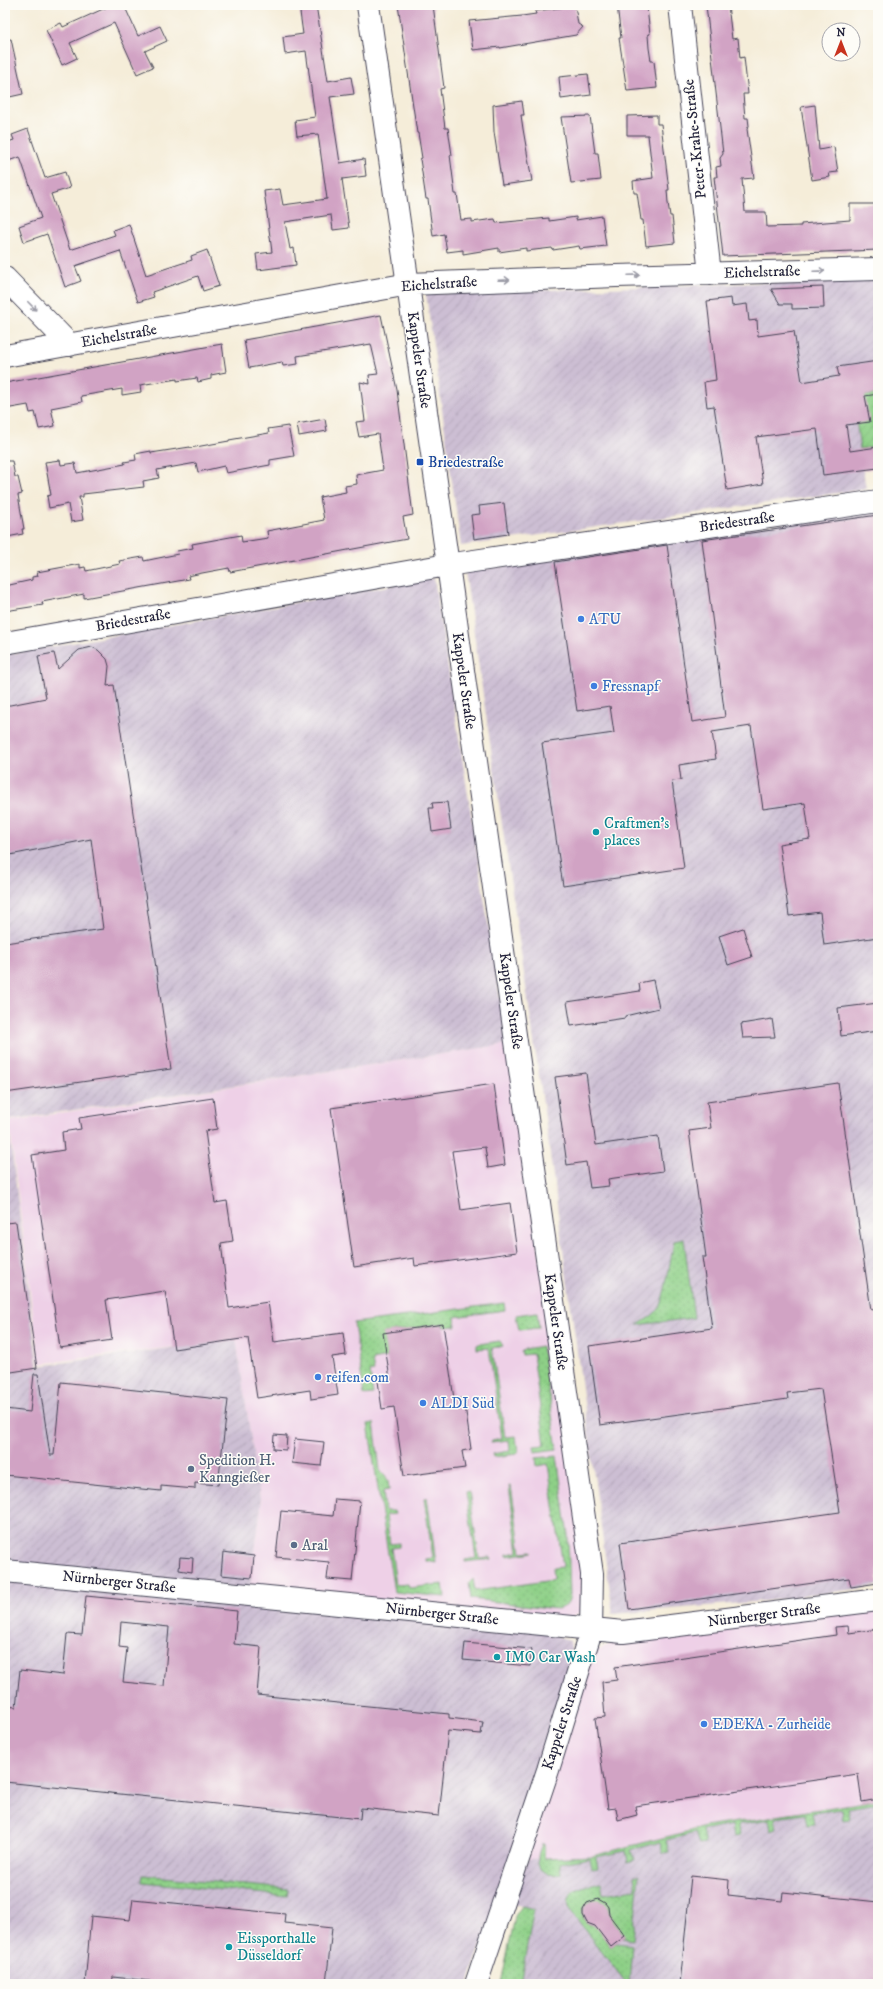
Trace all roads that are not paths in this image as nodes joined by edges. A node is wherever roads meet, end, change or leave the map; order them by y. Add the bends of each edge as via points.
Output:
1 (368, 5) edge
2 (680, 5) edge
3 (878, 268) edge
4 (710, 274) junction
5 (5, 278) edge
6 (409, 284) junction
7 (70, 345) junction
8 (5, 356) edge
9 (878, 501) edge
10 (447, 565) junction
11 (5, 643) edge
12 (5, 1571) edge
13 (878, 1600) edge
14 (591, 1630) junction
15 (476, 1984) edge

1 - 6 street, Kappeler Straße
2 - 4 street, Peter-Krahe-Straße
4 -> 3 street, Eichelstraße
6 -> 4 street, Eichelstraße
5 -> 7 street
6 - 7 street, Eichelstraße
6 - 10 street, Kappeler Straße
7 - 8 street, Eichelstraße
9 - 10 street, Briedestraße
10 - 11 street, Briedestraße
10 - 14 street, Kappeler Straße via 588,1539 592,1574
12 - 14 street, Nürnberger Straße
13 - 14 street, Nürnberger Straße via 637,1631
14 - 15 street, Kappeler Straße via 550,1763

